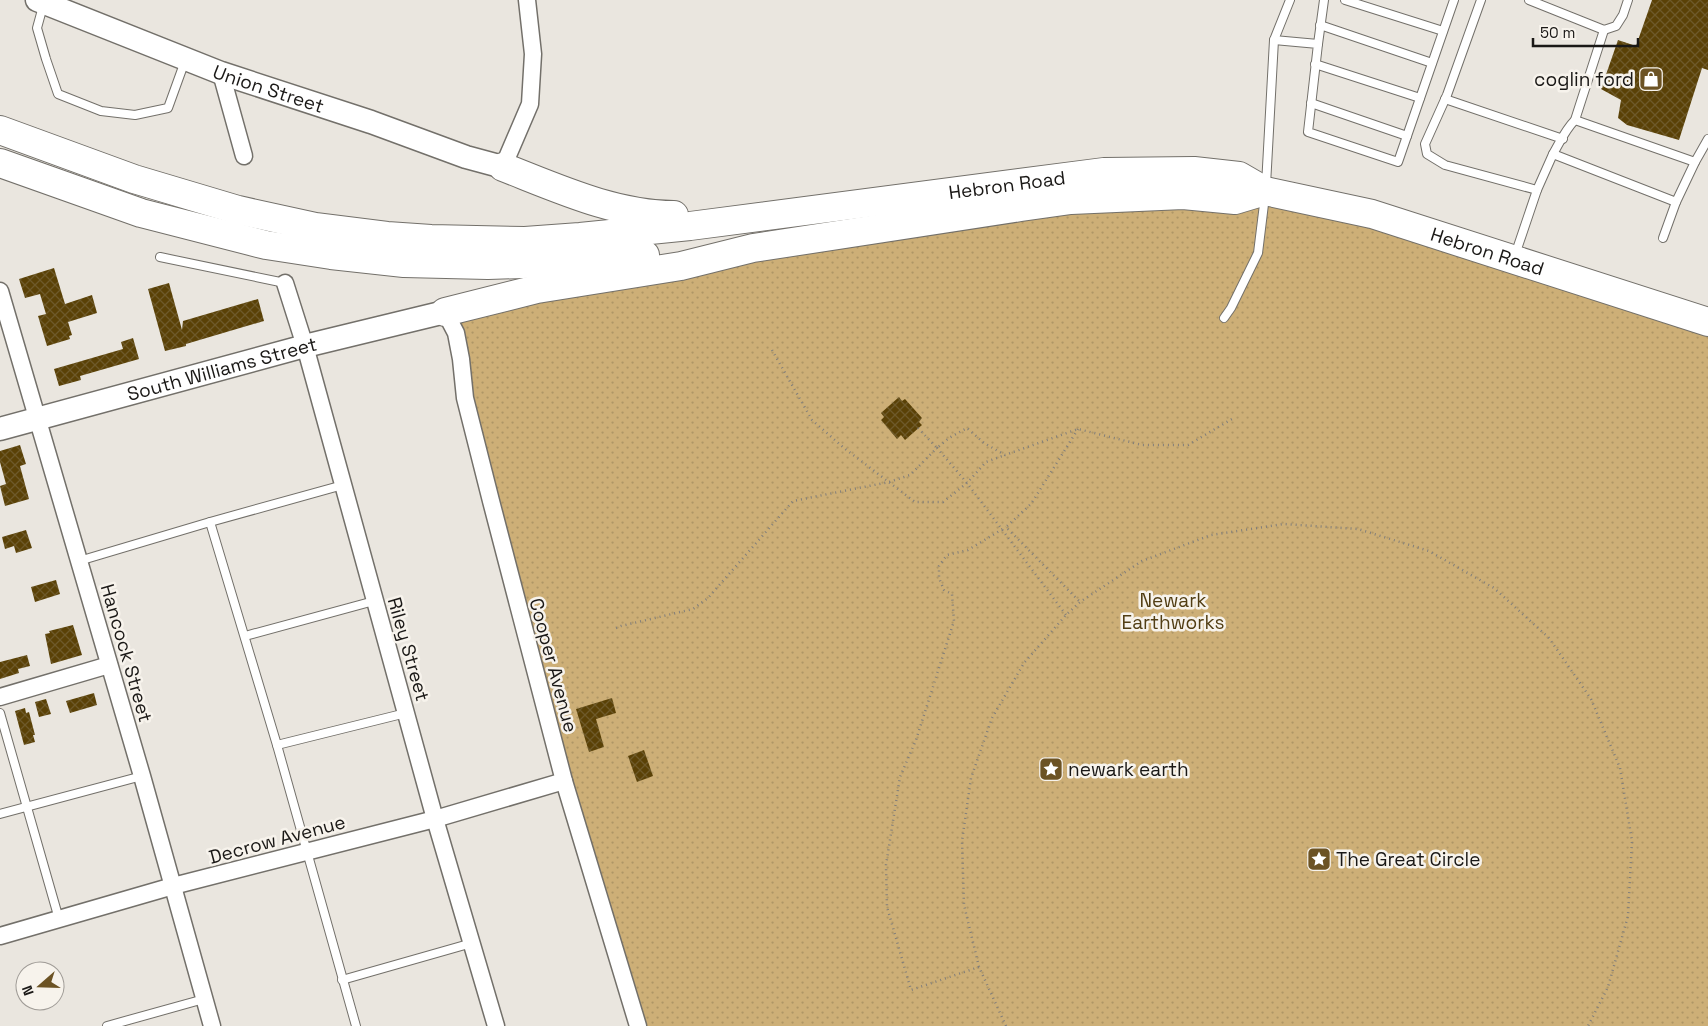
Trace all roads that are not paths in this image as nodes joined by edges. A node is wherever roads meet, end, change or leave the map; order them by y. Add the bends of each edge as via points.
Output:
1 (528, 0) edge
2 (1290, 0) edge
3 (1324, 0) edge
4 (1345, 0) edge
5 (1454, 0) edge
6 (1481, 0) edge
7 (1529, 0) edge
8 (1628, 0) edge
9 (41, 1) edge
10 (1320, 25) junction
11 (1604, 30) junction
12 (1443, 31) junction
13 (1274, 40) junction
14 (1318, 44) junction
15 (185, 59) junction
16 (1432, 62) junction
17 (1315, 64) junction
18 (221, 74) junction
19 (1420, 98) junction
20 (1445, 99) junction
21 (1311, 103) junction
22 (1574, 120) junction
23 (0, 130) edge
24 (1407, 136) junction
25 (1563, 139) junction
26 (1708, 139) edge
27 (1553, 154) junction
28 (244, 156) dead end
29 (1695, 162) junction
30 (0, 163) edge
31 (502, 167) junction
32 (1537, 190) junction
33 (1265, 191) junction
34 (1676, 202) junction
35 (746, 217) junction
36 (1663, 238) dead end
37 (753, 248) junction
38 (160, 257) dead end
39 (1513, 259) junction
40 (285, 284) joint
41 (0, 292) edge
42 (445, 312) junction
43 (1224, 318) dead end
44 (1708, 322) edge
45 (304, 346) junction
46 (37, 419) junction
47 (0, 429) edge
48 (343, 486) junction
49 (210, 522) junction
50 (79, 561) junction
51 (374, 602) junction
52 (245, 636) junction
53 (109, 665) junction
54 (0, 697) edge
55 (0, 712) edge
56 (406, 713) junction
57 (277, 745) junction
58 (142, 776) junction
59 (564, 781) junction
60 (26, 807) junction
61 (0, 814) edge
62 (435, 819) junction
63 (307, 851) junction
64 (174, 886) junction
65 (58, 919) junction
66 (0, 936) edge
67 (472, 943) junction
68 (342, 980) junction
69 (204, 999) junction
70 (107, 1026) edge
71 (212, 1026) edge
72 (356, 1026) edge
73 (496, 1026) edge
74 (638, 1026) edge

1 - 31 street via 533,54 530,104
2 - 13 lane
3 - 10 lane
4 - 12 lane
5 - 12 lane
6 - 20 lane
7 - 11 lane
8 - 11 lane via 1616,26
9 - 15 street, Union Street
9 - 15 lane via 37,28 58,94 101,111 135,115 168,108
10 - 14 lane
10 - 16 lane
11 - 22 lane
12 - 16 lane
13 - 14 lane
13 - 33 lane
14 - 17 lane
15 - 18 street, Union Street
16 - 19 lane
17 - 19 lane
17 - 21 lane
18 - 28 street
18 - 31 street, Union Street
19 - 24 lane
20 - 25 lane
20 - 32 lane via 1425,144 1427,154 1445,165
21 - 24 lane
21 - 24 lane via 1308,132 1398,162
22 - 25 lane
22 - 29 lane
23 - 35 highway via 134,179 238,210 387,236 525,241 690,226
25 - 27 lane
26 - 29 lane
27 - 32 lane
27 - 34 lane
29 - 34 lane
30 - 37 highway via 141,213 266,245 331,256 488,266
31 - 35 highway via 621,208 654,215
32 - 39 lane
33 - 35 highway, Hebron Road via 1239,176 1194,171 1104,172
33 - 37 highway, Hebron Road via 1235,200 1183,195 1071,200
33 - 39 highway, Hebron Road via 1372,214
33 - 43 lane via 1258,253
34 - 36 lane
37 - 42 highway via 681,266 537,289
38 - 40 lane
39 - 44 highway, Hebron Road
40 - 45 street, Riley Street
41 - 46 street, Hancock Street
42 - 45 street, South Williams Street
42 - 59 street, Cooper Avenue via 456,333 472,426
45 - 46 street, South Williams Street
45 - 48 street, Riley Street
46 - 47 street, South Williams Street
46 - 50 street, Hancock Street
48 - 49 lane
48 - 51 street, Riley Street
49 - 50 lane
49 - 52 lane
50 - 53 street, Hancock Street
51 - 52 lane
51 - 56 street, Riley Street
52 - 57 lane
53 - 54 street
53 - 58 street, Hancock Street
55 - 60 lane
56 - 57 lane
56 - 62 street, Riley Street
57 - 63 lane
58 - 60 lane
58 - 64 street, Hancock Street
59 - 62 street, Decrow Avenue
59 - 74 street, Cooper Avenue
60 - 61 lane
60 - 65 lane
62 - 63 street, Decrow Avenue
62 - 67 street, Riley Street
63 - 64 street, Decrow Avenue
63 - 68 lane
64 - 65 street, Decrow Avenue
64 - 69 street, Hancock Street
65 - 66 street, Decrow Avenue
67 - 68 lane
67 - 73 street, Riley Street
68 - 72 lane
69 - 70 lane
69 - 71 street, Hancock Street

